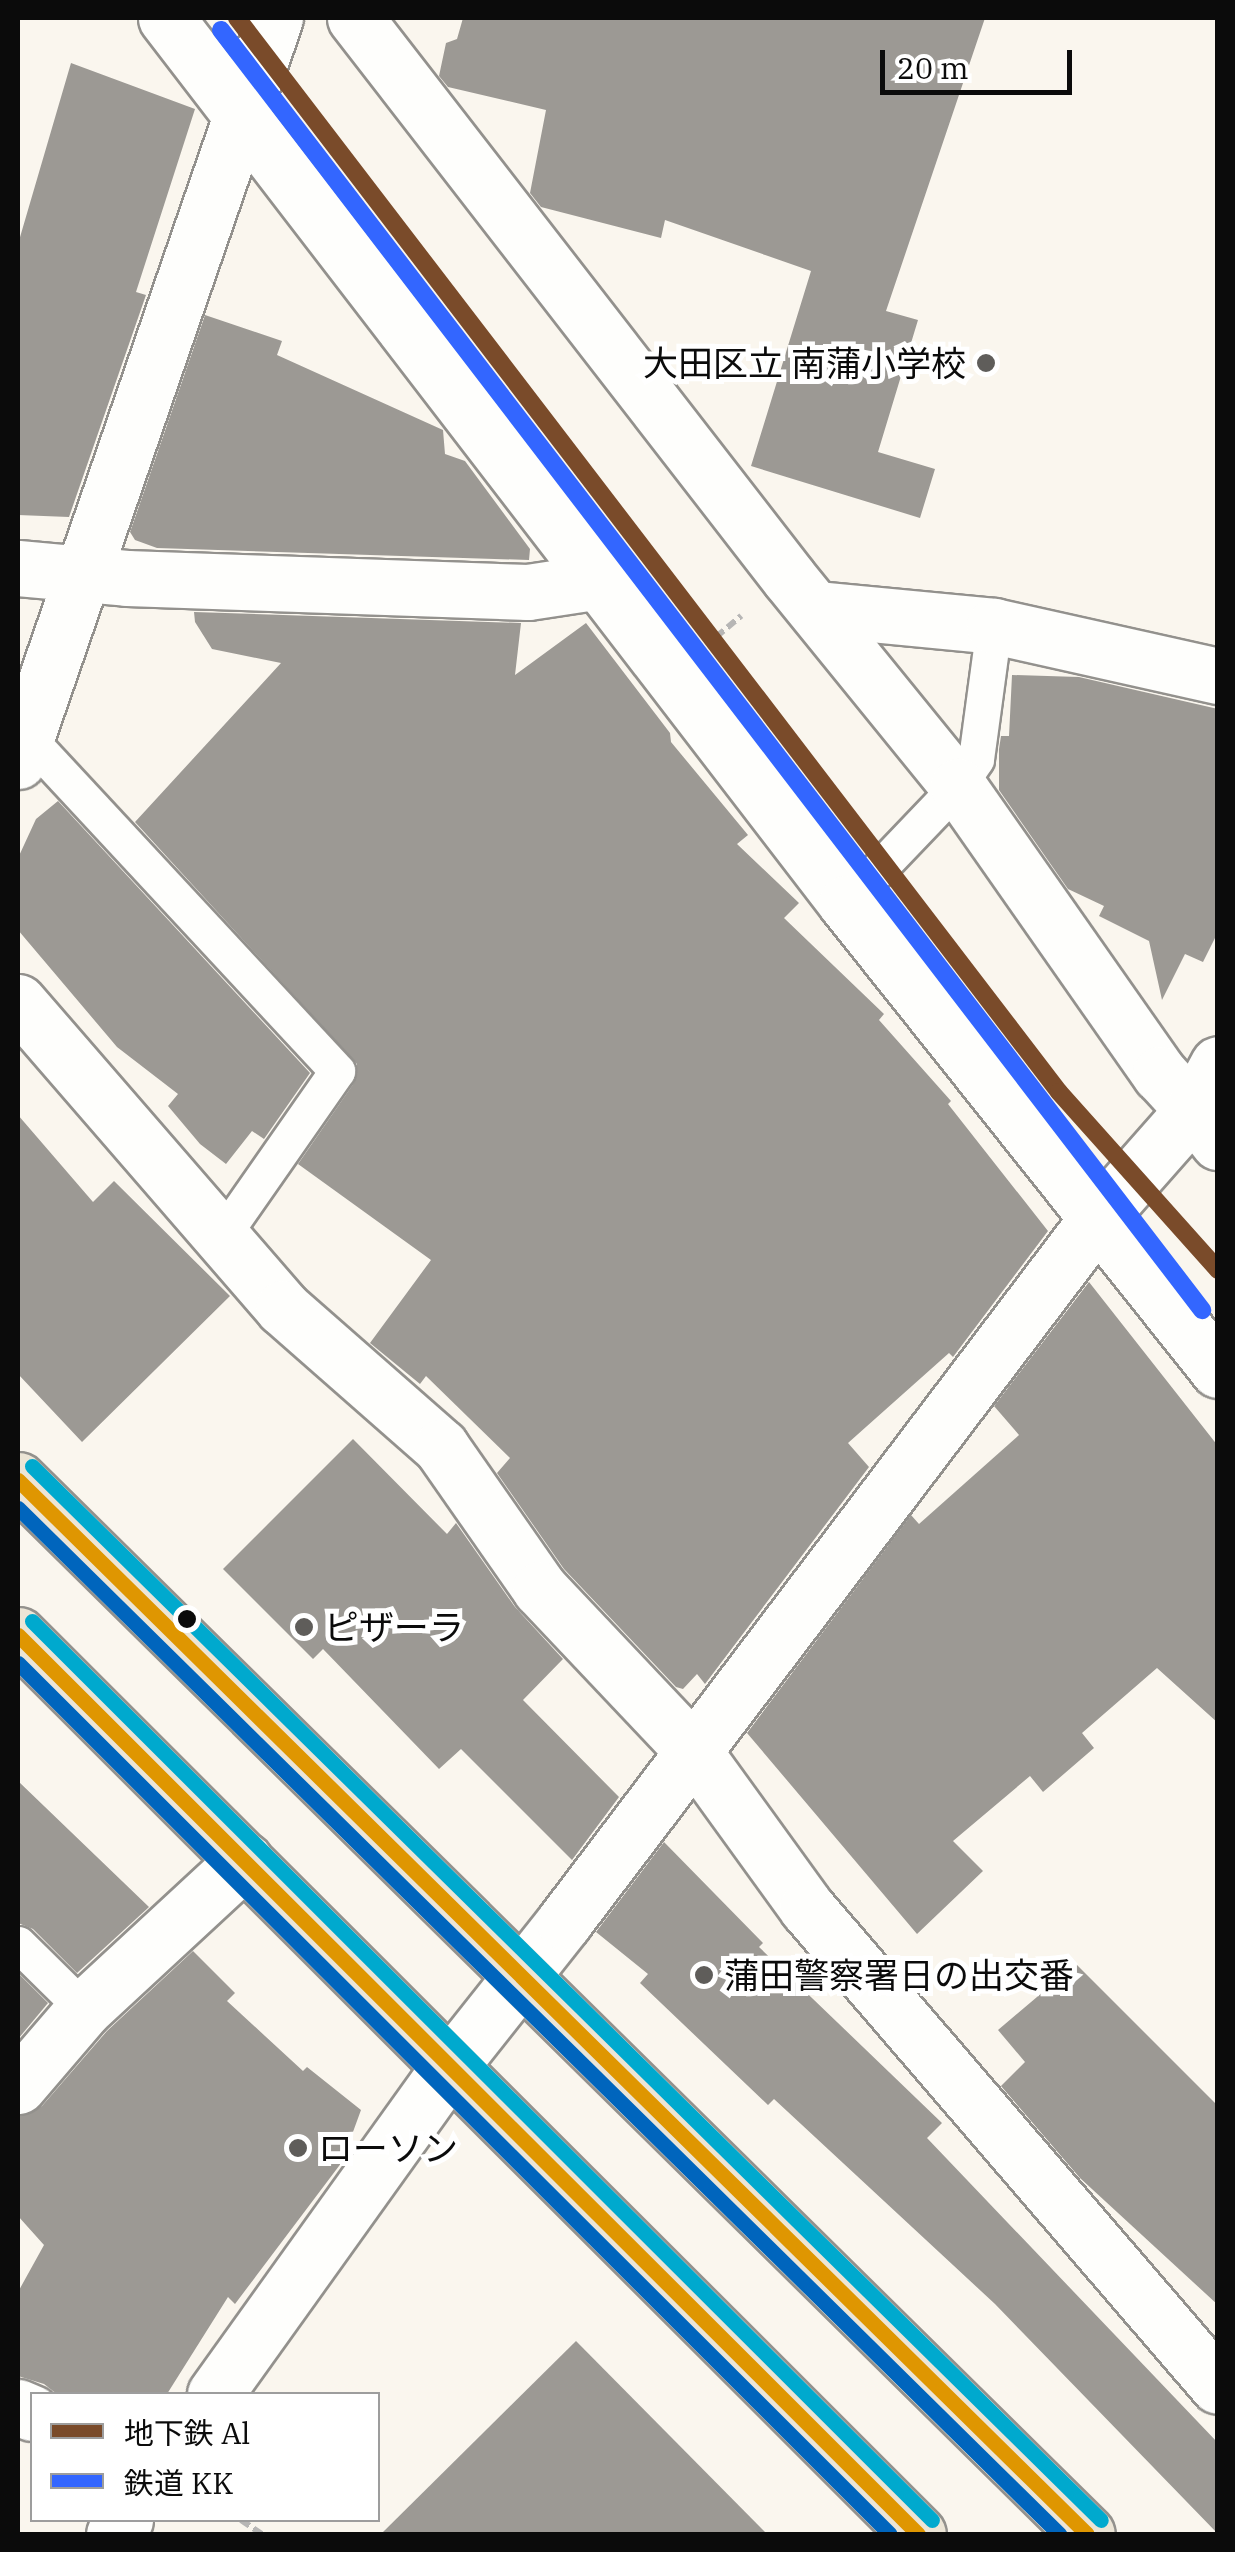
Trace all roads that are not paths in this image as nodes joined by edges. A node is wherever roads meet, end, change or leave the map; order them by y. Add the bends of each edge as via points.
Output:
1 (166, 18) edge
2 (275, 18) edge
3 (355, 18) edge
4 (240, 116) junction
5 (18, 568) edge
6 (84, 576) junction
7 (600, 581) junction
8 (804, 594) junction
9 (994, 626) junction
10 (1218, 676) edge
11 (22, 748) edge
12 (958, 786) junction
13 (846, 903) junction
14 (18, 1002) edge
15 (1209, 1106) edge
16 (1096, 1220) junction
17 (221, 1238) junction
18 (1218, 1370) edge
19 (18, 1480) edge
20 (18, 1635) edge
21 (694, 1752) junction
22 (246, 1860) junction
23 (18, 1944) edge
24 (520, 1978) junction
25 (84, 2009) junction
26 (450, 2066) junction
27 (18, 2086) edge
28 (1218, 2386) edge
29 (216, 2392) edge
30 (918, 2534) edge
31 (1087, 2534) edge

1 - 4 street
2 - 4 street
3 - 8 street
4 - 6 street
4 - 7 street
5 - 6 street
6 - 7 street via 528,592
6 - 11 street
7 - 13 street
8 - 9 street
8 - 12 street
9 - 10 street
9 - 12 lane via 976,760
11 - 17 lane via 337,1071
12 - 13 lane
12 - 15 street via 1160,1074
13 - 16 street
14 - 17 street
15 - 16 street
16 - 18 street
16 - 21 street
17 - 21 street via 283,1308 441,1447 540,1590
19 - 24 main road
20 - 22 main road
21 - 24 street
21 - 28 street via 807,1908
22 - 25 street
22 - 26 main road
23 - 25 lane
24 - 26 street
24 - 31 main road
25 - 27 street
26 - 29 street
26 - 30 main road

